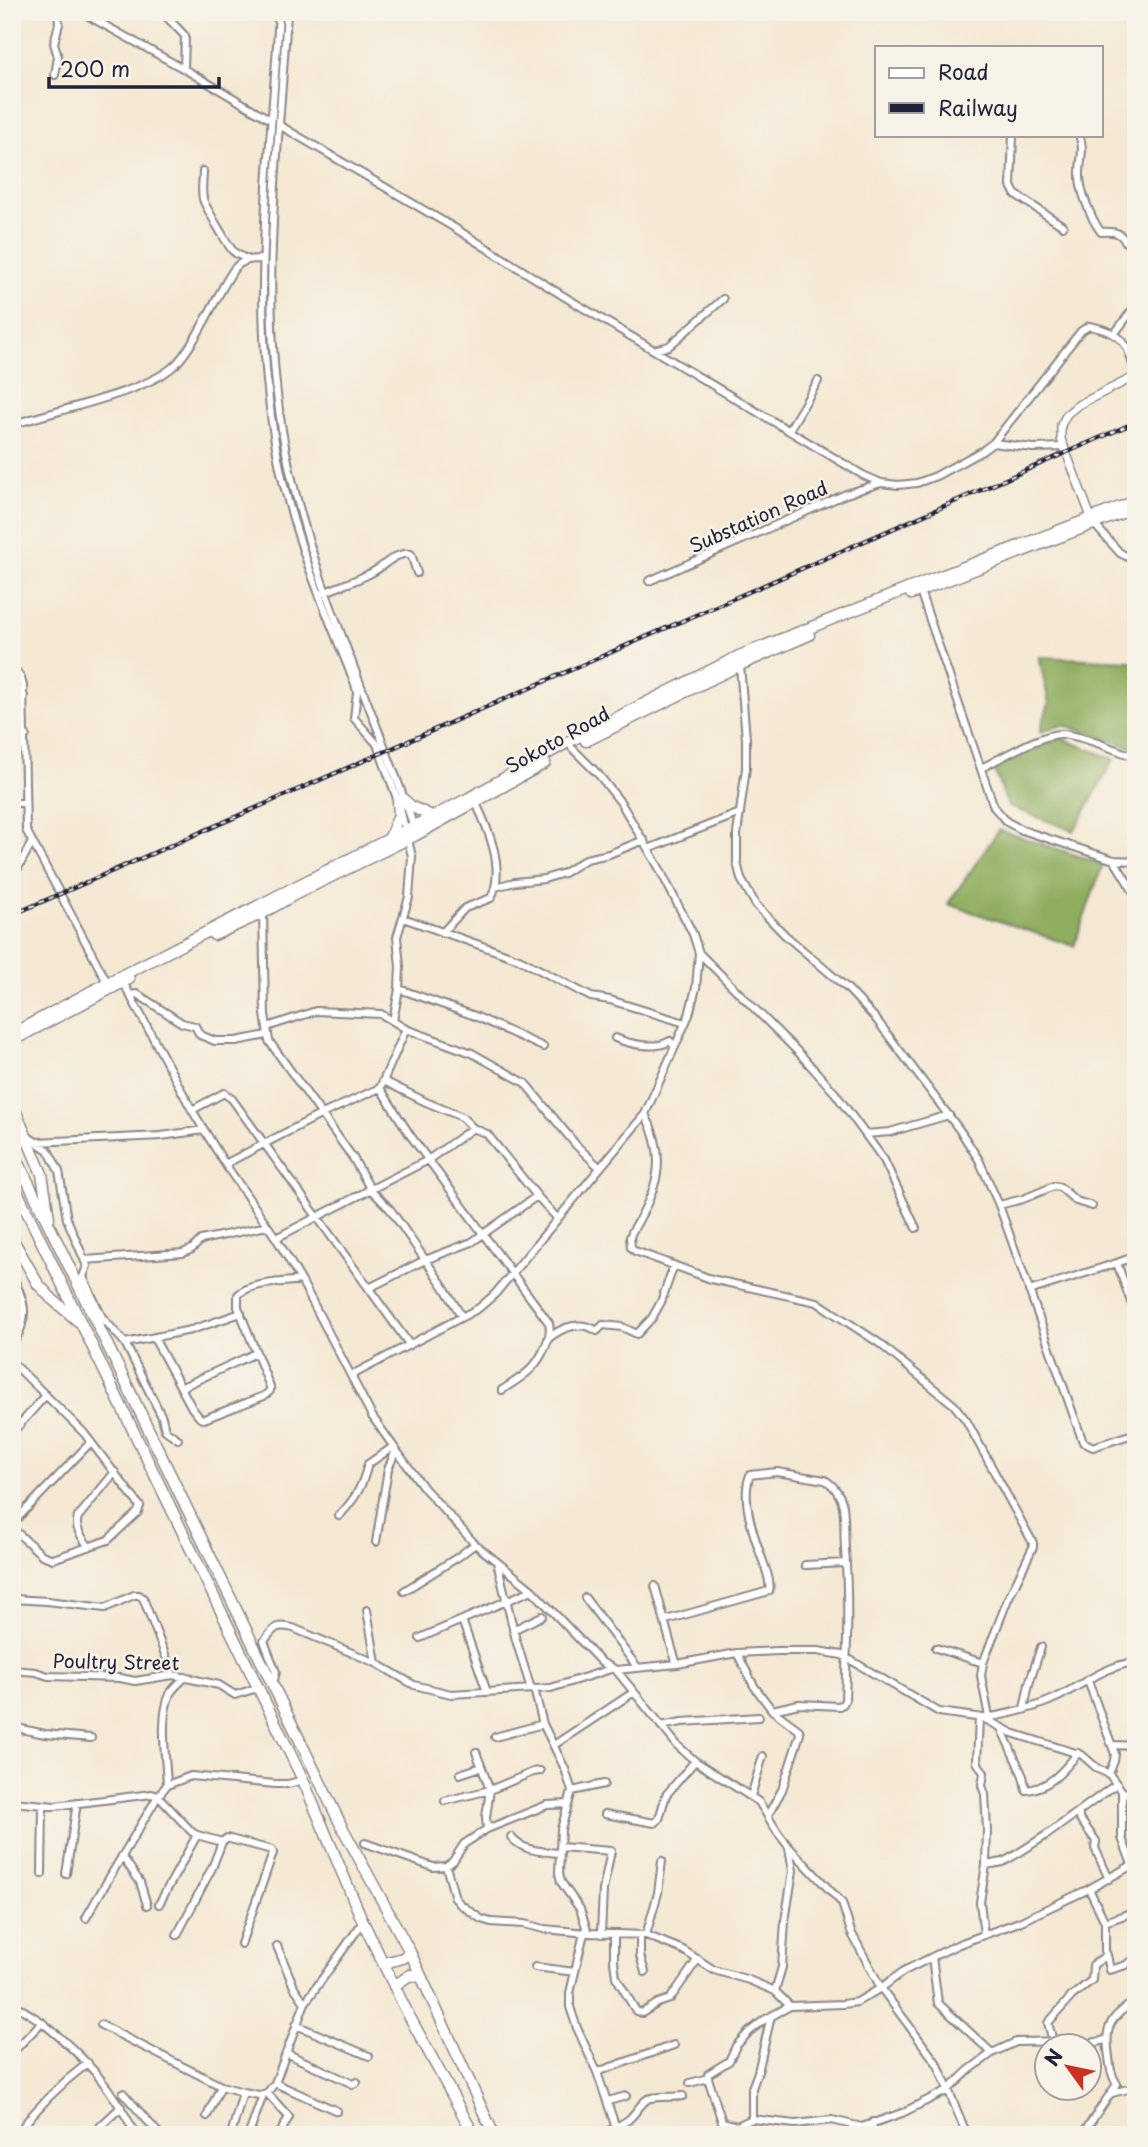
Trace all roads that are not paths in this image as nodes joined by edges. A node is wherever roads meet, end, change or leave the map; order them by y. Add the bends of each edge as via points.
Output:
1 (58, 12) edge
2 (81, 12) edge
3 (162, 12) edge
4 (279, 12) edge
5 (287, 12) edge
6 (184, 69) junction
7 (55, 75) dead end
8 (271, 120) junction
9 (279, 125) junction
10 (1013, 136) edge
11 (1079, 136) edge
12 (203, 171) dead end
13 (1063, 226) dead end
14 (264, 228) junction
15 (273, 229) junction
16 (1136, 250) edge
17 (262, 259) junction
18 (247, 260) junction
19 (723, 299) dead end
20 (1136, 305) edge
21 (1115, 333) junction
22 (669, 346) junction
23 (654, 350) junction
24 (671, 360) junction
25 (1135, 376) edge
26 (818, 381) dead end
27 (12, 425) edge
28 (789, 430) junction
29 (993, 443) junction
30 (1064, 447) junction
31 (881, 483) junction
32 (1136, 501) edge
33 (1136, 508) edge
34 (1092, 520) junction
35 (1007, 554) junction
36 (1136, 561) edge
37 (417, 573) dead end
38 (649, 582) dead end
39 (920, 591) junction
40 (322, 593) junction
41 (12, 665) edge
42 (740, 665) junction
43 (24, 696) junction
44 (12, 699) edge
45 (26, 735) junction
46 (12, 736) edge
47 (572, 748) junction
48 (1136, 757) edge
49 (981, 768) junction
50 (400, 800) junction
51 (475, 802) junction
52 (12, 803) edge
53 (25, 803) junction
54 (740, 813) junction
55 (432, 816) junction
56 (411, 832) junction
57 (390, 837) junction
58 (644, 840) junction
59 (32, 842) junction
60 (648, 849) junction
61 (1114, 860) junction
62 (1136, 861) edge
63 (12, 874) edge
64 (495, 887) junction
65 (1135, 893) edge
66 (263, 913) junction
67 (403, 918) junction
68 (442, 933) junction
69 (699, 953) junction
70 (123, 982) junction
71 (109, 986) junction
72 (399, 989) junction
73 (130, 995) junction
74 (393, 1021) junction
75 (685, 1023) junction
76 (406, 1029) junction
77 (267, 1031) junction
78 (12, 1036) edge
79 (615, 1038) dead end
80 (675, 1046) junction
81 (543, 1047) dead end
82 (384, 1081) junction
83 (380, 1088) junction
84 (12, 1104) edge
85 (192, 1110) junction
86 (322, 1114) junction
87 (645, 1114) junction
88 (949, 1115) junction
89 (473, 1128) junction
90 (204, 1130) junction
91 (866, 1134) junction
92 (26, 1135) junction
93 (36, 1142) junction
94 (264, 1143) junction
95 (12, 1149) edge
96 (428, 1160) junction
97 (225, 1164) junction
98 (599, 1167) junction
99 (17, 1172) edge
100 (12, 1181) edge
101 (371, 1190) junction
102 (537, 1196) junction
103 (999, 1205) junction
104 (1092, 1206) dead end
105 (317, 1217) junction
106 (557, 1218) junction
107 (267, 1226) junction
108 (916, 1228) dead end
109 (483, 1235) junction
110 (54, 1236) junction
111 (12, 1238) edge
112 (276, 1238) junction
113 (1136, 1256) edge
114 (425, 1260) junction
115 (85, 1261) junction
116 (1117, 1263) junction
117 (674, 1265) junction
118 (512, 1274) junction
119 (12, 1275) edge
120 (301, 1280) junction
121 (369, 1288) junction
122 (1029, 1291) junction
123 (241, 1313) junction
124 (462, 1317) junction
125 (1136, 1317) edge
126 (84, 1328) junction
127 (154, 1338) junction
128 (548, 1340) junction
129 (125, 1343) junction
130 (409, 1345) junction
131 (12, 1346) edge
132 (256, 1353) junction
133 (12, 1362) edge
134 (352, 1376) junction
135 (182, 1387) junction
136 (502, 1390) dead end
137 (46, 1395) junction
138 (12, 1433) edge
139 (1136, 1433) edge
140 (178, 1439) dead end
141 (92, 1442) junction
142 (395, 1448) junction
143 (115, 1472) junction
144 (339, 1516) dead end
145 (12, 1526) edge
146 (376, 1542) dead end
147 (475, 1544) junction
148 (89, 1547) junction
149 (496, 1560) junction
150 (846, 1563) junction
151 (805, 1565) dead end
152 (655, 1586) dead end
153 (532, 1590) junction
154 (404, 1591) dead end
155 (585, 1598) dead end
156 (12, 1599) edge
157 (507, 1600) junction
158 (368, 1610) dead end
159 (542, 1616) dead end
160 (462, 1620) junction
161 (666, 1620) junction
162 (513, 1630) junction
163 (420, 1638) dead end
164 (1041, 1647) dead end
165 (936, 1648) dead end
166 (737, 1653) junction
167 (848, 1658) junction
168 (1136, 1662) edge
169 (376, 1663) junction
170 (983, 1663) junction
171 (677, 1664) junction
172 (638, 1668) junction
173 (613, 1669) junction
174 (12, 1670) edge
175 (173, 1675) junction
176 (185, 1677) junction
177 (1088, 1681) junction
178 (273, 1685) junction
179 (257, 1688) junction
180 (533, 1689) junction
181 (487, 1692) junction
182 (634, 1692) junction
183 (1024, 1709) junction
184 (772, 1710) junction
185 (759, 1717) dead end
186 (984, 1718) junction
187 (543, 1724) junction
188 (661, 1726) junction
189 (12, 1727) edge
190 (1001, 1728) junction
191 (495, 1737) dead end
192 (91, 1738) dead end
193 (554, 1745) junction
194 (1113, 1745) junction
195 (1136, 1746) edge
196 (476, 1752) dead end
197 (1078, 1753) junction
198 (763, 1756) dead end
199 (695, 1761) junction
200 (481, 1767) junction
201 (540, 1771) dead end
202 (460, 1774) dead end
203 (1109, 1774) junction
204 (303, 1780) junction
205 (604, 1784) dead end
206 (167, 1785) junction
207 (1115, 1785) junction
208 (490, 1790) junction
209 (572, 1791) junction
210 (1122, 1791) junction
211 (158, 1796) junction
212 (751, 1796) junction
213 (1136, 1799) edge
214 (445, 1801) dead end
215 (12, 1802) edge
216 (77, 1803) junction
217 (568, 1804) junction
218 (43, 1805) junction
219 (1079, 1812) junction
220 (605, 1814) dead end
221 (768, 1815) junction
222 (487, 1829) junction
223 (197, 1835) junction
224 (511, 1837) dead end
225 (222, 1842) junction
226 (365, 1843) dead end
227 (789, 1847) junction
228 (560, 1850) junction
229 (122, 1856) junction
230 (662, 1861) dead end
231 (986, 1864) junction
232 (1134, 1864) edge
233 (446, 1866) junction
234 (42, 1874) dead end
235 (66, 1874) dead end
236 (1136, 1875) edge
237 (1109, 1879) junction
238 (1089, 1889) junction
239 (159, 1904) dead end
240 (147, 1905) dead end
241 (1136, 1911) edge
242 (86, 1918) dead end
243 (363, 1922) junction
244 (1105, 1922) junction
245 (586, 1933) junction
246 (601, 1934) junction
247 (643, 1935) junction
248 (984, 1935) junction
249 (177, 1936) dead end
250 (614, 1936) junction
251 (241, 1944) dead end
252 (277, 1946) dead end
253 (410, 1952) junction
254 (1107, 1955) junction
255 (932, 1956) junction
256 (1136, 1957) edge
257 (698, 1959) junction
258 (384, 1963) junction
259 (535, 1967) dead end
260 (575, 1972) junction
261 (645, 1972) dead end
262 (421, 1978) junction
263 (394, 1986) junction
264 (881, 1989) junction
265 (775, 1991) junction
266 (1136, 2000) edge
267 (305, 2003) junction
268 (13, 2005) edge
269 (790, 2006) junction
270 (771, 2016) junction
271 (42, 2022) junction
272 (101, 2025) dead end
273 (296, 2025) junction
274 (1049, 2032) edge
275 (1106, 2040) junction
276 (1102, 2041) edge
277 (1032, 2042) edge
278 (674, 2045) dead end
279 (12, 2053) edge
280 (286, 2053) junction
281 (992, 2053) junction
282 (369, 2056) dead end
283 (88, 2063) junction
284 (597, 2072) junction
285 (708, 2078) junction
286 (357, 2082) dead end
287 (275, 2083) junction
288 (690, 2083) dead end
289 (221, 2086) junction
290 (1136, 2087) edge
291 (948, 2090) junction
292 (243, 2092) junction
293 (124, 2093) dead end
294 (1112, 2093) junction
295 (265, 2094) junction
296 (626, 2096) dead end
297 (683, 2096) dead end
298 (608, 2101) junction
299 (121, 2107) junction
300 (337, 2111) dead end
301 (207, 2116) dead end
302 (752, 2119) junction
303 (722, 2122) junction
304 (873, 2122) junction
305 (615, 2126) junction
306 (250, 2134) edge
307 (16, 2135) edge
308 (91, 2135) edge
309 (136, 2135) edge
310 (160, 2135) edge
311 (231, 2135) edge
312 (279, 2135) edge
313 (474, 2135) edge
314 (494, 2135) edge
315 (603, 2135) edge
316 (724, 2135) edge
317 (872, 2135) edge
318 (967, 2135) edge
319 (1082, 2135) edge

1 - 7 street
2 - 6 street
3 - 6 street via 185,36
4 - 8 street
5 - 9 street
6 - 8 street
8 - 14 street
9 - 15 street
9 - 23 street
10 - 13 street via 1014,194
11 - 16 street via 1080,180 1087,206 1101,232 1121,234 1128,247
12 - 18 street via 205,206 230,248
14 - 15 street
14 - 17 street
15 - 40 street via 271,336 282,430
17 - 18 street
17 - 40 street via 265,365 276,446 289,504
18 - 27 street via 234,270 187,351 172,368 131,389
19 - 22 street
20 - 21 street
21 - 25 street via 1131,354
21 - 29 street via 1089,326 1081,331
22 - 23 street
22 - 24 street
23 - 24 street
24 - 28 street
25 - 30 street via 1067,414 1060,431
26 - 28 street
28 - 31 street
29 - 30 street
29 - 31 street via 936,477 917,483
30 - 34 street
31 - 38 street, Substation Road via 846,494
32 - 34 main road, Sokoto Road
33 - 34 main road, Sokoto Road
34 - 35 main road, Sokoto Road
34 - 36 street via 1120,553
35 - 39 main road, Sokoto Road
35 - 55 main road, Sokoto Road via 739,656
37 - 40 street via 411,554 405,553 372,573
39 - 42 main road, Sokoto Road
39 - 49 street
40 - 50 street
40 - 50 street via 355,684 354,718 377,744
41 - 43 street via 21,678
42 - 47 main road, Sokoto Road
42 - 54 street via 746,768
43 - 44 street
43 - 45 street
45 - 46 street
45 - 53 street
47 - 51 main road, Sokoto Road
47 - 58 street via 621,803
48 - 49 street via 1060,734 1046,736
49 - 61 street via 994,807 1006,822
50 - 55 main road
50 - 56 street
50 - 57 main road
51 - 56 main road, Sokoto Road
51 - 64 street via 494,858
52 - 53 street
53 - 59 street via 26,830
54 - 60 street
54 - 88 street via 737,863 748,894 876,1019
55 - 56 main road, Sokoto Road
56 - 57 main road
56 - 66 main road, Sokoto Road
56 - 67 street via 412,876
57 - 71 main road
58 - 60 street
58 - 64 street via 586,859 564,873
59 - 63 street
59 - 71 street
60 - 69 street
61 - 62 street
61 - 65 street
64 - 68 street via 491,898 465,908
66 - 70 main road, Sokoto Road
66 - 77 street
67 - 68 street
67 - 72 street via 396,943
68 - 75 street via 519,959 591,998
69 - 75 street via 696,988
69 - 91 street via 801,1055
70 - 71 main road, Sokoto Road
70 - 73 street
71 - 78 main road, Sokoto Road via 19,1037
72 - 74 street
72 - 81 street
73 - 77 street via 136,994 215,1041 236,1041
73 - 85 street
74 - 76 street
74 - 77 street via 381,1014 316,1011
75 - 80 street
76 - 82 street
76 - 98 street via 472,1053 525,1083
77 - 86 street via 269,1041
79 - 80 street via 640,1044 670,1041
80 - 87 street
82 - 83 street
82 - 89 street via 462,1117
83 - 86 street
83 - 96 street
84 - 92 main road
85 - 90 street
85 - 94 street via 227,1094
86 - 94 street
86 - 101 street
87 - 98 street
87 - 117 street via 657,1142 657,1177 630,1243 635,1251
88 - 91 street
88 - 103 street via 979,1160
89 - 96 street
89 - 102 street via 486,1134
90 - 93 street
90 - 97 street
91 - 108 street via 884,1160
92 - 93 street
92 - 110 main road via 44,1184
93 - 115 street via 48,1150 59,1171 67,1219
94 - 97 street
94 - 105 street
95 - 99 main road
96 - 101 street
96 - 109 street
97 - 107 street
98 - 106 street
99 - 110 main road
100 - 126 main road
101 - 105 street
101 - 114 street
102 - 106 street
102 - 109 street
103 - 104 street via 1054,1186
103 - 122 street
105 - 112 street
105 - 121 street
106 - 118 street
107 - 112 street
107 - 115 street via 201,1240 183,1253
109 - 114 street
109 - 118 street
110 - 178 main road
111 - 126 main road via 38,1284
112 - 120 street
113 - 116 street
114 - 121 street
114 - 124 street
115 - 129 street via 83,1277 102,1317
116 - 122 street
116 - 125 street
117 - 128 street via 661,1302 638,1334 615,1326 603,1325 597,1331 581,1325 559,1331
117 - 170 street via 711,1279 817,1302 879,1343 961,1413 1033,1547
118 - 124 street via 479,1308
118 - 128 street via 549,1323
119 - 131 street via 25,1309
120 - 123 street via 242,1290 237,1298
120 - 134 street
121 - 130 street
122 - 139 street via 1083,1442 1093,1447
123 - 127 street
123 - 132 street
124 - 130 street
126 - 179 main road
127 - 129 street
127 - 135 street
128 - 136 street via 536,1365
129 - 140 street via 165,1430
130 - 134 street
132 - 135 street
132 - 135 street via 270,1387 264,1396 204,1419 197,1416
133 - 137 street
134 - 142 street
137 - 138 street
137 - 141 street
141 - 143 street
141 - 145 street
142 - 144 street via 368,1464 357,1495
142 - 146 street
142 - 147 street
143 - 148 street via 78,1517 77,1529
143 - 148 street via 140,1509 108,1540
145 - 148 street via 49,1559
147 - 149 street
147 - 154 street
149 - 153 street
149 - 157 street
150 - 151 street
150 - 161 street via 843,1505 831,1483 777,1472 750,1475 751,1526 769,1591
150 - 167 street
152 - 161 street
153 - 157 street
153 - 173 street
155 - 172 street
156 - 175 street via 106,1608 139,1595
157 - 160 street
157 - 162 street
158 - 169 street
159 - 162 street
160 - 163 street
160 - 181 street
161 - 171 street
162 - 180 street
164 - 183 street
165 - 170 street
166 - 167 street via 818,1651
166 - 171 street
166 - 184 street
167 - 184 street via 843,1704 799,1704
167 - 186 street via 939,1712
168 - 177 street
169 - 178 street via 281,1625 264,1641 276,1672
169 - 181 street via 421,1687 458,1694
170 - 186 street
171 - 172 street
172 - 173 street
173 - 180 street via 569,1684
173 - 182 street
174 - 175 street, Poultry Street via 135,1681
175 - 176 street, Poultry Street
176 - 179 street, Poultry Street via 219,1685 235,1695
176 - 206 street via 169,1697 164,1729
177 - 183 street
177 - 194 street
178 - 253 main road
179 - 204 main road
180 - 181 street
180 - 187 street
182 - 188 street
182 - 193 street
183 - 186 street
184 - 221 street via 800,1734 782,1790
185 - 188 street
186 - 190 street
186 - 231 street via 977,1762 984,1773
187 - 191 street
187 - 193 street
188 - 199 street
189 - 192 street
190 - 197 street
190 - 197 street via 1026,1790 1058,1777
193 - 209 street
194 - 195 street
194 - 203 street
196 - 200 street
197 - 203 street
198 - 212 street
199 - 212 street
199 - 220 street via 666,1795 655,1824
200 - 202 street
200 - 208 street
201 - 208 street
203 - 207 street
204 - 206 street via 288,1784 191,1776
204 - 243 main road
205 - 209 street
206 - 211 street
207 - 210 street
207 - 219 street
208 - 214 street
208 - 222 street
209 - 217 street
210 - 213 street
210 - 232 street via 1122,1838
211 - 216 street
211 - 223 street
211 - 229 street
212 - 221 street
215 - 218 street
216 - 218 street
216 - 235 street
217 - 222 street via 547,1805
217 - 228 street
218 - 234 street
219 - 231 street via 1003,1862
219 - 237 street via 1096,1841
221 - 227 street
222 - 233 street via 464,1844
223 - 225 street
223 - 239 street
224 - 228 street via 524,1847
225 - 249 street
225 - 251 street via 227,1838 268,1847 273,1853
226 - 233 street via 433,1867
227 - 264 street via 842,1903 851,1932
227 - 265 street via 793,1871
228 - 245 street via 561,1882 580,1909
228 - 246 street via 611,1850
229 - 240 street via 141,1882
229 - 242 street
230 - 247 street via 658,1893
231 - 248 street via 980,1902
232 - 236 street
232 - 237 street
233 - 245 street via 455,1898 481,1919
237 - 238 street
238 - 244 street
238 - 248 street
241 - 244 street
243 - 258 main road
243 - 267 street
244 - 254 street
245 - 246 street
245 - 260 street
246 - 250 street
247 - 250 street
247 - 257 street
247 - 261 street via 640,1956
248 - 255 street
250 - 257 street via 616,1978 639,2013 670,1999
252 - 267 street
253 - 258 main road
253 - 262 main road
254 - 256 street via 1110,1970
254 - 274 street via 1093,1965 1087,1985 1048,2023
255 - 264 street
255 - 281 street via 939,2003
257 - 265 street via 714,1970
258 - 263 main road
259 - 260 street
260 - 284 street via 570,2007
262 - 263 main road via 410,1975
262 - 314 main road
263 - 313 main road
264 - 269 street via 857,2002
264 - 291 street via 938,2065
265 - 269 street
266 - 275 street via 1112,2019
267 - 273 street
268 - 271 street
269 - 270 street
270 - 285 street via 749,2032
270 - 302 street via 752,2088
271 - 279 street
271 - 283 street
272 - 289 street
273 - 280 street
273 - 282 street
275 - 276 street
275 - 294 street via 1117,2084
277 - 281 street via 1016,2042
278 - 284 street
280 - 286 street
280 - 287 street
281 - 291 street
283 - 299 street
283 - 307 street via 34,2111
284 - 298 street
285 - 288 street
285 - 303 street
287 - 295 street
287 - 300 street
289 - 292 street
289 - 301 street
290 - 294 street
291 - 304 street
291 - 318 street
292 - 295 street
292 - 311 street
293 - 310 street
294 - 319 street
295 - 306 street
295 - 312 street via 289,2118
296 - 298 street
297 - 305 street via 649,2099 627,2121
298 - 305 street
299 - 308 street
299 - 309 street
302 - 303 street via 737,2126
302 - 304 street via 795,2124 832,2120 862,2127
303 - 316 street
304 - 317 street
305 - 315 street

